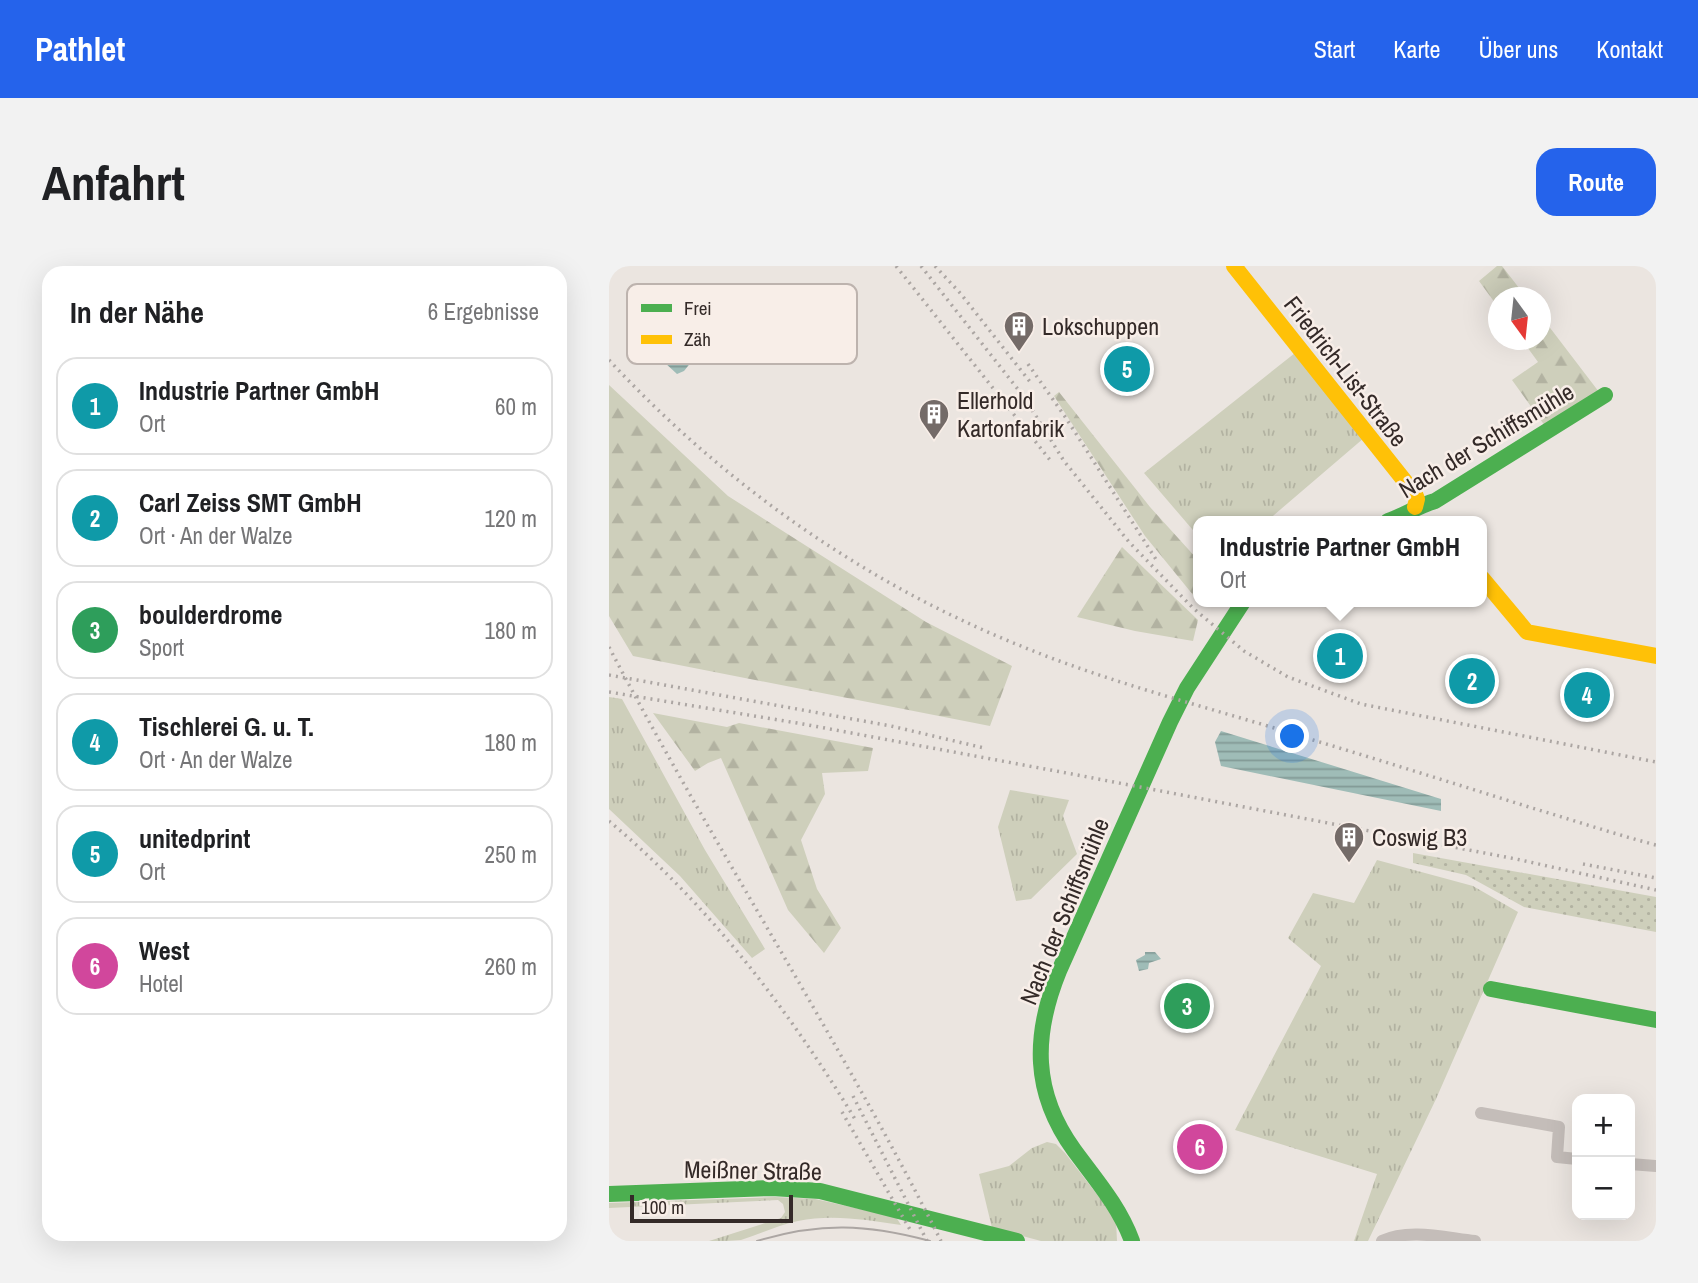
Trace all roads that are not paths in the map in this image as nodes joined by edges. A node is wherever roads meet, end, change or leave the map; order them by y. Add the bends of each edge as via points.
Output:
1 (1234, 266) edge
2 (1605, 395) dead end
3 (1415, 507) junction
4 (1402, 516) edge
5 (1430, 516) edge
6 (1487, 584) edge
7 (1239, 608) edge
8 (1656, 656) edge
9 (1491, 989) dead end
10 (1656, 1020) edge
11 (1481, 1113) dead end
12 (1572, 1158) edge
13 (1635, 1164) edge
14 (1656, 1166) edge
15 (609, 1194) edge
16 (1017, 1241) edge
17 (1132, 1241) edge
18 (1382, 1241) edge
19 (1475, 1241) edge

1 - 3 street, Friedrich-List-Straße via 1415,494
2 - 3 street, Nach der Schiffsmühle via 1434,501
3 - 4 street, Nach der Schiffsmühle
3 - 5 street
6 - 8 street via 1527,632
7 - 17 street, Nach der Schiffsmühle via 1187,688 1131,806 1042,1025 1044,1090 1055,1122 1119,1210
9 - 10 street
11 - 12 street via 1559,1127 1557,1157
13 - 14 street
15 - 16 street, Meißner Straße via 772,1188 820,1191
18 - 19 street via 1395,1235 1414,1235

